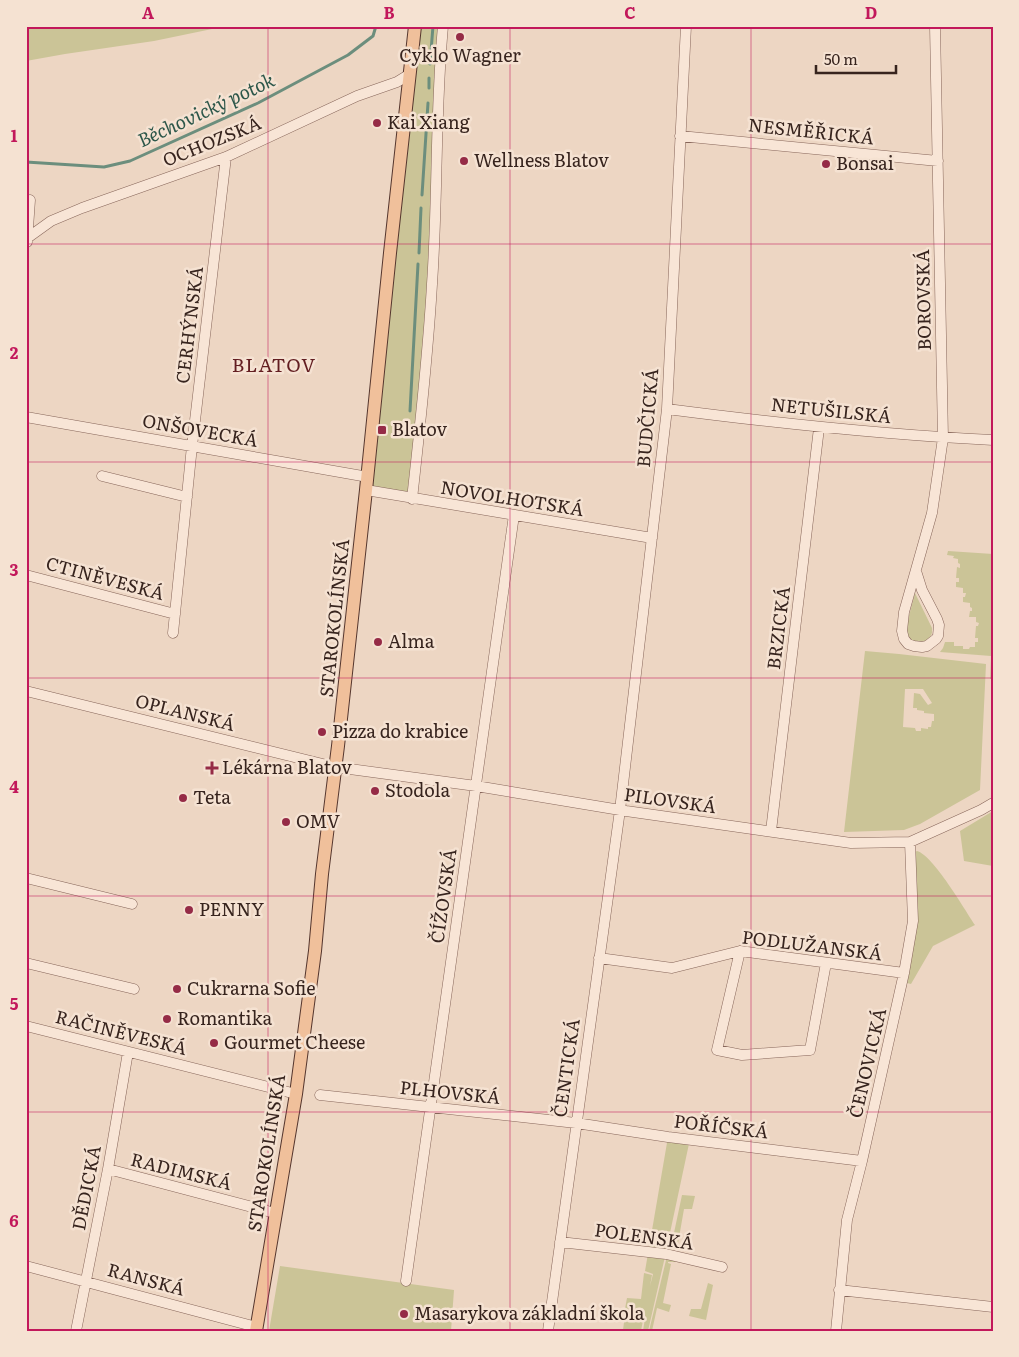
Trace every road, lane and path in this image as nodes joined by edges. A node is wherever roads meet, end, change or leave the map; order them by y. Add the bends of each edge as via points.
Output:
1 (415, 26) edge
2 (444, 26) edge
3 (686, 26) edge
4 (935, 26) edge
5 (410, 74) junction
6 (680, 136) junction
7 (226, 157) junction
8 (938, 161) junction
9 (30, 200) dead end
10 (26, 239) edge
11 (26, 246) edge
12 (667, 409) junction
13 (26, 417) edge
14 (819, 428) junction
15 (943, 438) junction
16 (993, 440) edge
17 (192, 446) junction
18 (102, 476) dead end
19 (368, 477) junction
20 (366, 490) junction
21 (188, 497) junction
22 (412, 499) junction
23 (514, 516) junction
24 (652, 538) junction
25 (916, 571) junction
26 (26, 575) edge
27 (175, 614) junction
28 (174, 633) dead end
29 (26, 692) edge
30 (336, 767) junction
31 (476, 786) junction
32 (993, 803) edge
33 (620, 810) junction
34 (771, 831) junction
35 (910, 842) junction
36 (26, 878) edge
37 (132, 904) dead end
38 (740, 951) junction
39 (599, 958) junction
40 (26, 963) edge
41 (826, 964) junction
42 (904, 973) junction
43 (134, 989) dead end
44 (26, 1026) edge
45 (128, 1052) junction
46 (296, 1094) junction
47 (320, 1095) dead end
48 (431, 1106) junction
49 (576, 1123) junction
50 (862, 1161) junction
51 (108, 1170) junction
52 (275, 1213) junction
53 (560, 1242) junction
54 (26, 1266) edge
55 (722, 1267) dead end
56 (86, 1281) junction
57 (406, 1281) dead end
58 (840, 1290) junction
59 (993, 1306) edge
60 (256, 1329) edge
61 (76, 1331) edge
62 (548, 1331) edge
63 (836, 1331) edge

1 - 5 main road, STAROKOLÍNSKÁ
2 - 22 street via 432,282 422,418
3 - 6 street, BUDČICKÁ
4 - 8 street, BOROVSKÁ
5 - 7 street, OCHOZSKÁ
5 - 19 main road, STAROKOLÍNSKÁ
6 - 8 street, NESMĚŘICKÁ
6 - 12 street, BUDČICKÁ
7 - 10 street, OCHOZSKÁ via 50,221
7 - 17 street, CERHÝNSKÁ
8 - 15 street, BOROVSKÁ
9 - 10 street
10 - 11 street
12 - 14 street, NETUŠILSKÁ
12 - 24 street, BUDČICKÁ
13 - 17 street, ONŠOVECKÁ
14 - 15 street, NETUŠILSKÁ
14 - 34 street, BRZICKÁ
15 - 16 street, NETUŠILSKÁ
15 - 25 street, BOROVSKÁ via 932,513
17 - 19 street, ONŠOVECKÁ
17 - 21 street, CERHÝNSKÁ
18 - 21 street
19 - 20 main road, STAROKOLÍNSKÁ
20 - 22 street, NOVOLHOTSKÁ
20 - 30 main road, STAROKOLÍNSKÁ
21 - 27 street, CERHÝNSKÁ
22 - 23 street, NOVOLHOTSKÁ
23 - 24 street, NOVOLHOTSKÁ
23 - 31 street, ČÍŽOVSKÁ
24 - 33 street, BUDČICKÁ
25 - 25 street, BOROVSKÁ via 902,631 908,644 922,647 936,639 939,625
26 - 27 street, CTINĚVESKÁ
27 - 28 street, CERHÝNSKÁ
29 - 30 street, OPLANSKÁ
30 - 31 street, PILOVSKÁ
30 - 46 main road, STAROKOLÍNSKÁ
31 - 33 street, PILOVSKÁ
31 - 48 street, ČÍŽOVSKÁ
32 - 35 street, PILOVSKÁ
33 - 34 street, PILOVSKÁ
33 - 39 street, ČENTICKÁ
34 - 35 street, PILOVSKÁ via 851,843
35 - 42 street, ČENOVICKÁ via 913,921
36 - 37 street
38 - 39 street, PODLUŽANSKÁ via 672,968
38 - 41 street, PODLUŽANSKÁ
38 - 41 street via 717,1050 742,1055 810,1050
39 - 49 street, ČENTICKÁ
40 - 43 street
41 - 42 street, PODLUŽANSKÁ
42 - 50 street, ČENOVICKÁ
44 - 45 street, RAČINĚVESKÁ
45 - 46 street, RAČINĚVESKÁ
45 - 51 street, DĚDICKÁ
46 - 52 main road, STAROKOLÍNSKÁ
47 - 48 street, PLHOVSKÁ
48 - 49 street, PLHOVSKÁ
48 - 57 street, ČÍŽOVSKÁ
49 - 50 street, POŘÍČSKÁ
49 - 53 street, ČENTICKÁ
50 - 58 street, ČENOVICKÁ via 847,1220
51 - 52 street, RADIMSKÁ
51 - 56 street, DĚDICKÁ
52 - 60 main road, STAROKOLÍNSKÁ
53 - 55 street, POLENSKÁ via 666,1254
53 - 62 street, ČENTICKÁ
54 - 56 street, RANSKÁ
56 - 60 street, RANSKÁ
56 - 61 street, DĚDICKÁ
58 - 59 street
58 - 63 street, ČENOVICKÁ

